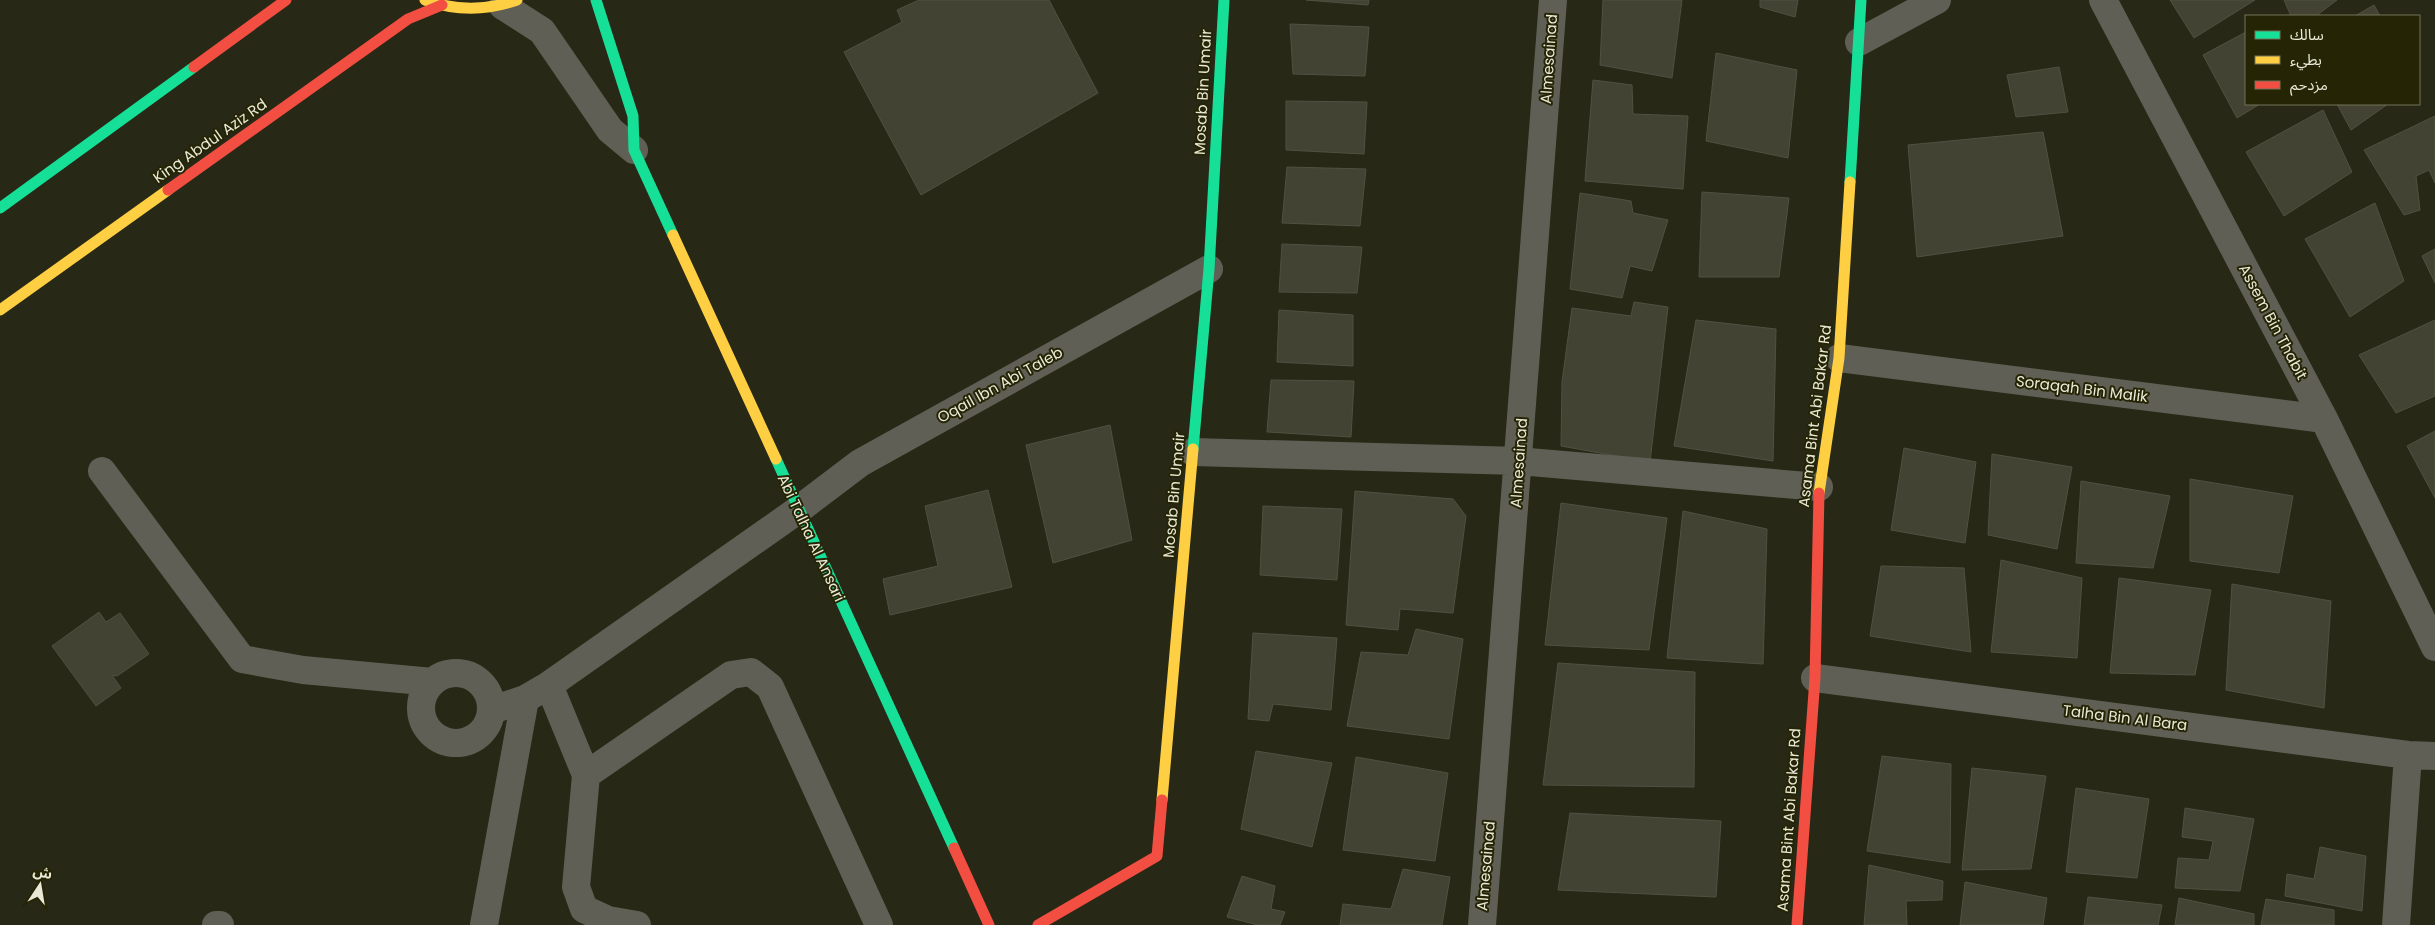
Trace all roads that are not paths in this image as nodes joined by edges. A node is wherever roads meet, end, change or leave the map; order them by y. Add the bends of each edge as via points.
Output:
1 (286, 0) edge
2 (425, 0) edge
3 (596, 0) edge
4 (1224, 0) edge
5 (1553, 0) edge
6 (1861, 0) edge
7 (1937, 0) edge
8 (2103, 0) edge
9 (510, 3) edge
10 (442, 4) junction
11 (1859, 42) junction
12 (634, 150) junction
13 (0, 208) edge
14 (1209, 270) junction
15 (0, 310) edge
16 (1839, 358) junction
17 (2324, 419) junction
18 (1193, 452) junction
19 (1519, 461) junction
20 (102, 471) dead end
21 (1819, 487) junction
22 (798, 510) junction
23 (2435, 647) edge
24 (1815, 678) junction
25 (433, 682) junction
26 (549, 685) junction
27 (525, 699) junction
28 (492, 710) junction
29 (2408, 755) junction
30 (2435, 756) edge
31 (586, 775) junction
32 (216, 925) edge
33 (220, 925) edge
34 (484, 925) edge
35 (637, 925) edge
36 (879, 925) edge
37 (989, 925) edge
38 (1038, 925) edge
39 (1482, 925) edge
40 (1796, 925) edge
41 (2396, 925) edge

1 - 13 street
2 - 10 street
3 - 12 street, Abi Talha Al Ansari via 633,116
4 - 14 street, Mosab Bin Umair
5 - 19 street, Almesainad
6 - 11 street, Asama Bint Abi Bakar Rd
7 - 11 street
8 - 17 street, Assem Bin Thabit
9 - 10 street via 465,9
9 - 12 street, Abi Talha Al Ansari via 542,31 610,130
10 - 15 street, King Abdul Aziz Rd via 408,19
11 - 16 street, Asama Bint Abi Bakar Rd
12 - 22 street, Abi Talha Al Ansari
14 - 18 street, Mosab Bin Umair
14 - 22 street, Oqail Ibn Abi Taleb via 860,463
16 - 17 street, Soraqah Bin Malik
16 - 21 street, Asama Bint Abi Bakar Rd
17 - 23 street, Assem Bin Thabit
18 - 19 street
18 - 38 street, Mosab Bin Umair via 1157,856
19 - 21 street
19 - 39 street, Almesainad
20 - 25 street via 242,659 303,670
21 - 24 street, Asama Bint Abi Bakar Rd
22 - 26 street, Oqail Ibn Abi Taleb
22 - 37 street, Abi Talha Al Ansari
24 - 29 street, Talha Bin Al Bara
24 - 40 street, Asama Bint Abi Bakar Rd
25 - 28 street via 454,673 477,679 485,687
25 - 28 street via 426,690 421,713 425,724 442,740 464,742 475,738 490,721
26 - 27 street, Oqail Ibn Abi Taleb
26 - 31 street
27 - 28 street, Oqail Ibn Abi Taleb
27 - 34 street
29 - 30 street, Talha Bin Al Bara
29 - 41 street
31 - 35 street via 576,887 584,909 608,920
31 - 36 street via 731,674 751,672 770,687
32 - 33 street

